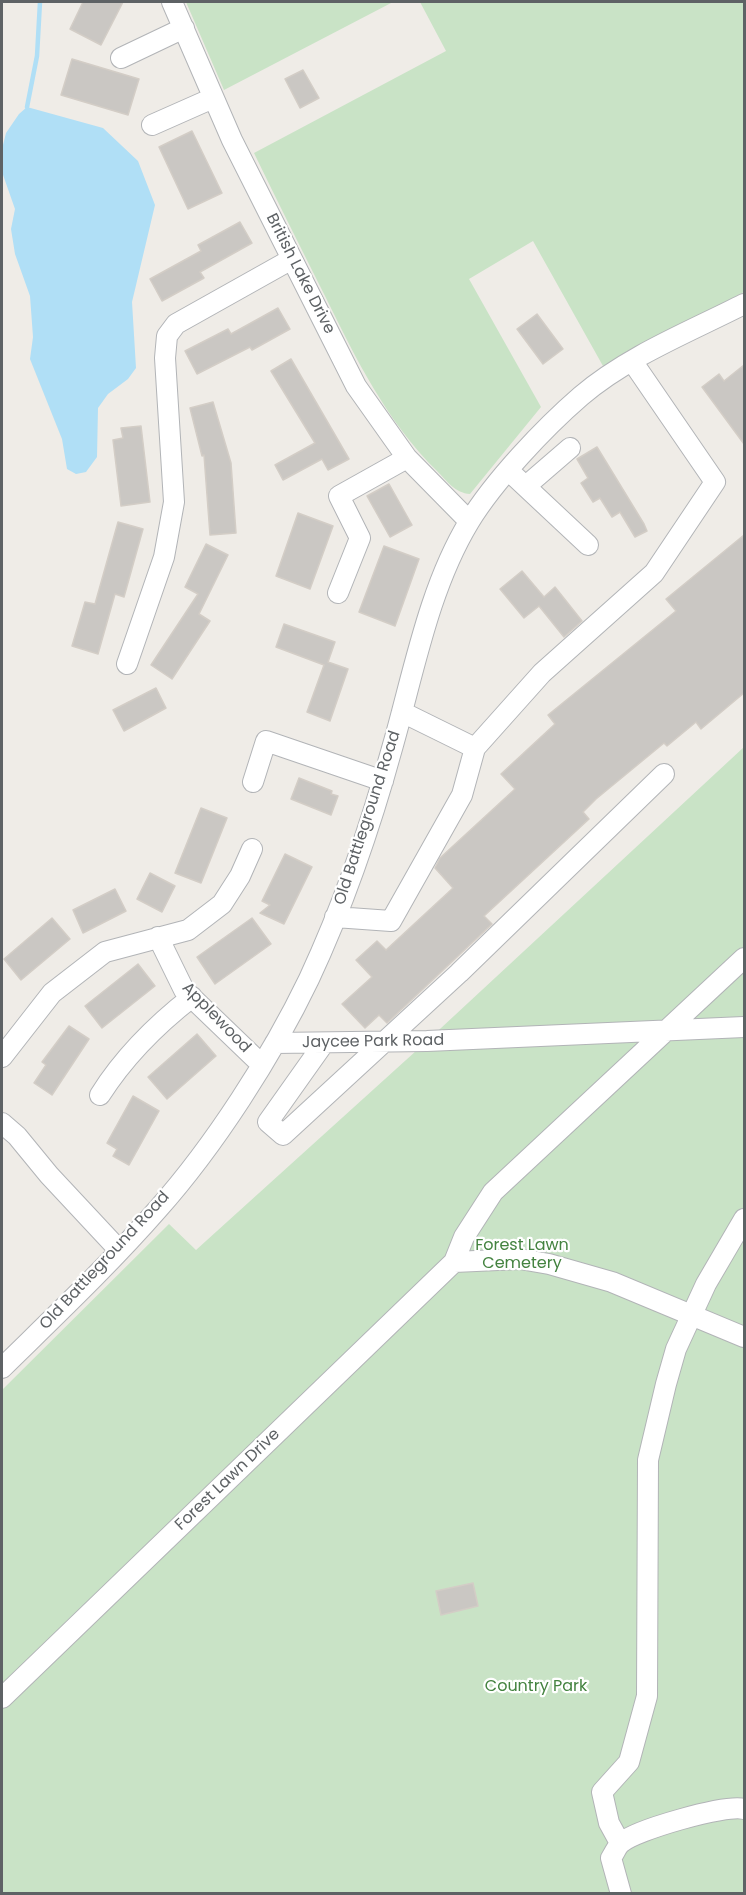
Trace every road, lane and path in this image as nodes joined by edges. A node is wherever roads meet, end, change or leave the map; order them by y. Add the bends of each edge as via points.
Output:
1 (172, 2) edge
2 (184, 28) junction
3 (121, 58) dead end
4 (213, 98) junction
5 (152, 125) dead end
6 (292, 259) junction
7 (744, 304) edge
8 (632, 361) junction
9 (570, 448) dead end
10 (407, 458) junction
11 (509, 471) junction
12 (526, 486) junction
13 (469, 521) junction
14 (588, 545) dead end
15 (338, 592) dead end
16 (127, 664) dead end
17 (402, 712) junction
18 (475, 748) junction
19 (664, 774) dead end
20 (383, 781) junction
21 (253, 782) dead end
22 (252, 849) dead end
23 (335, 917) junction
24 (158, 937) junction
25 (744, 958) edge
26 (192, 997) junction
27 (744, 1028) edge
28 (667, 1030) junction
29 (324, 1042) junction
30 (386, 1042) junction
31 (275, 1043) junction
32 (2, 1057) edge
33 (261, 1064) junction
34 (100, 1095) dead end
35 (2, 1123) edge
36 (744, 1218) edge
37 (119, 1250) junction
38 (454, 1262) junction
39 (693, 1313) junction
40 (744, 1336) edge
41 (2, 1368) edge
42 (2, 1698) edge
43 (744, 1809) edge
44 (620, 1843) junction
45 (621, 1893) edge

1 - 2 street, British Lake Drive
2 - 3 street
2 - 4 street, British Lake Drive
4 - 5 street
4 - 6 street, British Lake Drive
6 - 10 street, British Lake Drive via 356,386
6 - 16 street via 176,324 167,336 174,502 164,557
7 - 8 street, Old Battleground Road
8 - 11 street, Old Battleground Road via 581,396
8 - 18 street via 715,482 654,573 542,673
9 - 12 street
10 - 13 street, British Lake Drive
10 - 15 street via 339,496 360,538
11 - 12 street
11 - 13 street, Old Battleground Road
12 - 14 street
13 - 17 street, Old Battleground Road via 425,629
17 - 18 street
17 - 20 street, Old Battleground Road
18 - 23 street via 462,795 391,921
19 - 30 street
20 - 21 street via 266,741
20 - 23 street, Old Battleground Road
22 - 24 street via 222,904 188,930
23 - 31 street, Old Battleground Road via 309,979
24 - 26 street, Applewood via 184,990
24 - 32 street via 105,952 52,993
25 - 28 street
26 - 33 street, Applewood
26 - 34 street via 159,1023 113,1074
27 - 28 street, Jaycee Park Road
28 - 30 street, Jaycee Park Road
28 - 38 street via 493,1192 464,1237
29 - 30 street, Jaycee Park Road
29 - 30 street via 268,1122 283,1135
29 - 31 street, Jaycee Park Road
31 - 33 street, Old Battleground Road
33 - 37 street, Old Battleground Road via 231,1113 166,1199
35 - 37 street
36 - 39 street
37 - 41 street, Old Battleground Road
38 - 39 street via 520,1259 549,1264 612,1282
38 - 42 street, Forest Lawn Drive
39 - 40 street
39 - 44 street via 676,1349 648,1460 647,1696 629,1762 602,1792 609,1823
43 - 44 street via 700,1814
44 - 45 street via 611,1858

